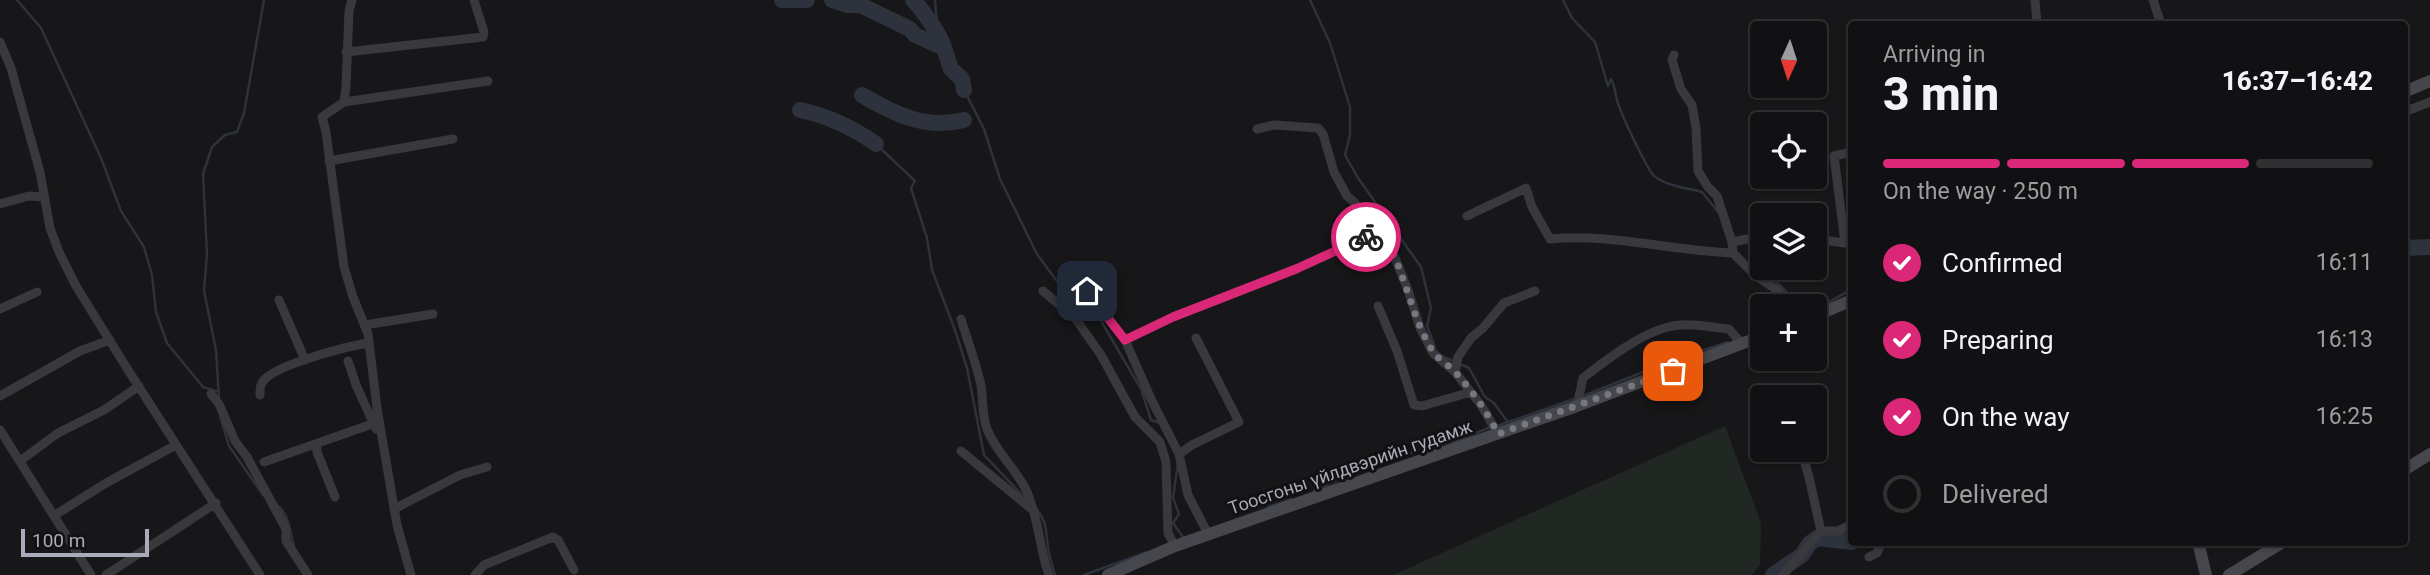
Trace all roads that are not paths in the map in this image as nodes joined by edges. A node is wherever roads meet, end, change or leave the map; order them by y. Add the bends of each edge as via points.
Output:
1 (352, 0) edge
2 (474, 0) edge
3 (2035, 0) edge
4 (2153, 0) edge
5 (2037, 21) edge
6 (2160, 21) edge
7 (0, 42) edge
8 (346, 52) junction
9 (1674, 55) dead end
10 (488, 81) dead end
11 (2430, 82) edge
12 (2408, 91) edge
13 (344, 102) junction
14 (2430, 102) edge
15 (2408, 110) edge
16 (1257, 129) dead end
17 (453, 139) dead end
18 (1848, 153) edge
19 (328, 161) junction
20 (44, 197) junction
21 (0, 204) edge
22 (1467, 216) dead end
23 (1371, 235) junction
24 (1750, 238) edge
25 (1827, 240) edge
26 (1732, 242) junction
27 (1848, 243) edge
28 (1733, 253) junction
29 (1043, 291) dead end
30 (1087, 291) dead end
31 (1535, 291) dead end
32 (37, 292) dead end
33 (1780, 294) edge
34 (279, 300) dead end
35 (1848, 302) edge
36 (1378, 306) dead end
37 (0, 309) edge
38 (1827, 311) edge
39 (433, 314) dead end
40 (961, 319) dead end
41 (365, 325) junction
42 (1196, 338) dead end
43 (110, 340) junction
44 (1125, 340) junction
45 (1750, 341) edge
46 (369, 343) junction
47 (1742, 344) junction
48 (305, 360) junction
49 (348, 361) dead end
50 (1455, 372) junction
51 (139, 386) junction
52 (1471, 392) junction
53 (211, 394) dead end
54 (260, 395) dead end
55 (0, 396) edge
56 (1577, 406) junction
57 (375, 423) junction
58 (0, 430) edge
59 (1498, 434) junction
60 (317, 444) junction
61 (176, 445) junction
62 (961, 451) dead end
63 (386, 453) junction
64 (1179, 454) junction
65 (2430, 454) edge
66 (20, 461) junction
67 (264, 462) dead end
68 (1805, 462) edge
69 (487, 467) dead end
70 (2408, 468) edge
71 (335, 497) dead end
72 (215, 503) junction
73 (394, 509) junction
74 (1034, 511) junction
75 (55, 515) junction
76 (1848, 526) edge
77 (1821, 531) junction
78 (1208, 534) junction
79 (1175, 546) junction
80 (1880, 546) edge
81 (2199, 546) edge
82 (2276, 546) edge
83 (1869, 557) dead end
84 (574, 570) dead end
85 (91, 575) edge
86 (106, 575) edge
87 (260, 575) edge
88 (309, 575) edge
89 (411, 575) edge
90 (475, 575) edge
91 (1049, 575) edge
92 (1108, 575) edge
93 (1783, 575) edge
94 (2206, 575) edge
95 (2229, 575) edge

1 - 8 street
2 - 8 street via 483,37
3 - 5 street
4 - 6 street
7 - 20 street
8 - 13 street
9 - 26 street via 1681,89 1692,105 1698,171 1717,196
10 - 13 street
11 - 12 main road
13 - 19 street via 322,117
14 - 15 street
16 - 23 street via 1274,125 1318,128 1334,172
17 - 19 street
18 - 27 street via 1834,156
19 - 41 street via 344,267
20 - 21 street
20 - 43 street via 55,243
22 - 28 street via 1526,188 1550,239 1615,240
23 - 44 street
23 - 50 street via 1386,240 1433,353
24 - 26 street
25 - 27 street
26 - 28 street
28 - 33 street
29 - 79 street via 1075,318 1135,417 1160,442 1166,462 1168,533
30 - 44 street
31 - 50 street via 1504,303 1471,338 1458,357
32 - 37 street
34 - 48 street
35 - 38 main road
36 - 52 street via 1414,405 1422,407
39 - 41 street
40 - 74 street via 980,381 986,426 998,451 1020,478
41 - 46 street
42 - 64 street via 1239,422
43 - 51 street
43 - 55 street via 80,351
44 - 64 street
45 - 47 main road, Тоосгоны үйлдвэрийн гудамж
46 - 48 street
46 - 63 street
47 - 56 main road, Тоосгоны үйлдвэрийн гудамж
47 - 56 street via 1729,329 1668,327 1614,353 1583,378
48 - 54 street via 269,376 261,384
49 - 57 street
50 - 52 street
51 - 61 street
51 - 66 street
52 - 59 street
53 - 88 street via 286,529 286,541
56 - 59 main road, Тоосгоны үйлдвэрийн гудамж
57 - 60 street
57 - 63 street
58 - 66 street
59 - 78 main road, Тоосгоны үйлдвэрийн гудамж
60 - 67 street
60 - 71 street
61 - 72 street
61 - 75 street
62 - 74 street
63 - 73 street
64 - 78 street via 1188,495
65 - 70 main road
66 - 75 street
68 - 77 street
69 - 73 street via 460,475
72 - 86 street
72 - 87 street
73 - 89 street
74 - 91 street
75 - 85 street
76 - 77 street
77 - 93 street
78 - 79 main road, Тоосгоны үйлдвэрийн гудамж
79 - 92 main road, Тоосгоны үйлдвэрийн гудамж
80 - 83 street
81 - 94 main road
82 - 95 main road
84 - 90 street via 553,537 484,565

